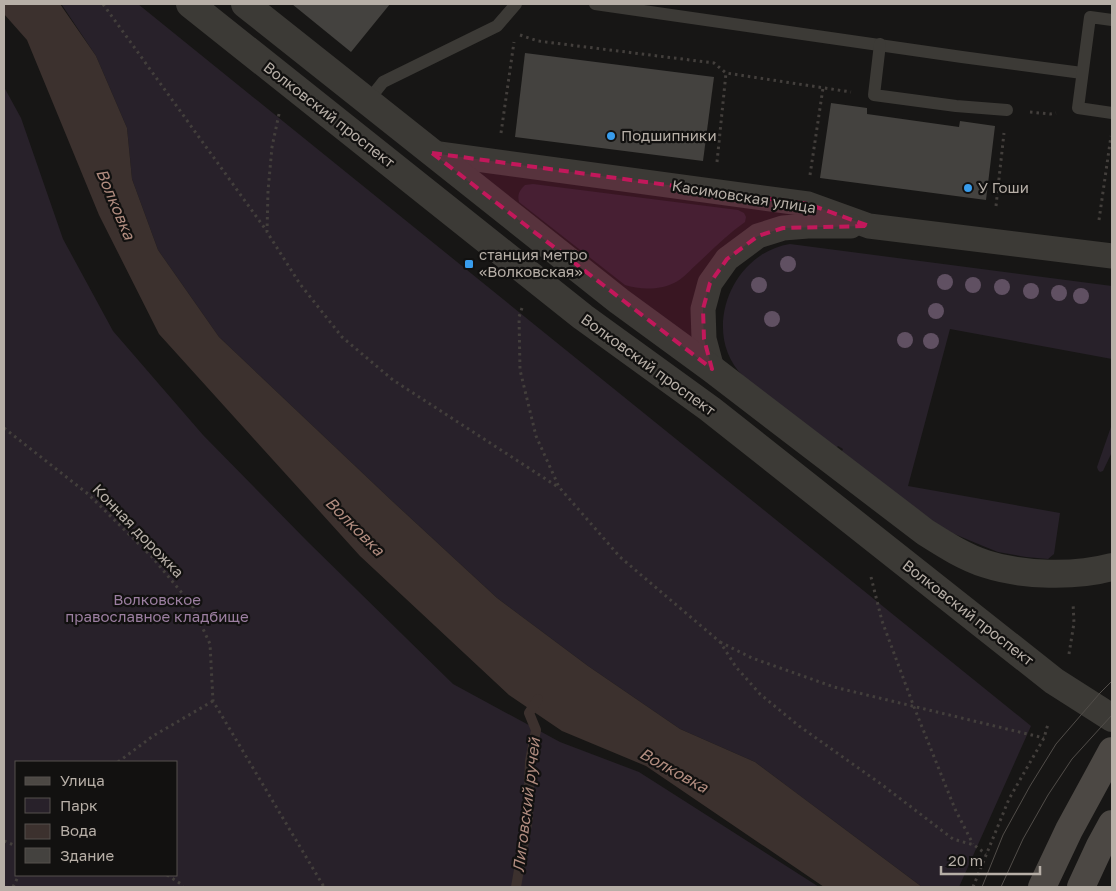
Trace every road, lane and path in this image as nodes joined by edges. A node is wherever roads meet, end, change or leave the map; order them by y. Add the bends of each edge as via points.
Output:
1 (103, 4) edge
2 (190, 4) edge
3 (245, 4) edge
4 (516, 4) edge
5 (595, 4) edge
6 (1112, 20) edge
7 (880, 44) junction
8 (726, 73) junction
9 (1082, 73) junction
10 (823, 88) junction
11 (874, 95) junction
12 (368, 101) junction
13 (1078, 108) junction
14 (280, 109) dead end
15 (1007, 110) junction
16 (1112, 113) edge
17 (1112, 130) edge
18 (500, 138) dead end
19 (432, 154) junction
20 (717, 168) dead end
21 (809, 181) dead end
22 (996, 206) dead end
23 (1099, 220) dead end
24 (869, 226) junction
25 (267, 232) junction
26 (1112, 256) edge
27 (525, 300) dead end
28 (712, 369) junction
29 (4, 428) edge
30 (558, 488) junction
31 (1112, 568) edge
32 (871, 576) dead end
33 (1074, 623) dead end
34 (720, 642) junction
35 (1069, 655) dead end
36 (213, 701) junction
37 (914, 707) junction
38 (1112, 718) edge
39 (1048, 724) dead end
40 (1044, 738) junction
41 (1112, 751) edge
42 (119, 761) edge
43 (1112, 824) edge
44 (974, 845) junction
45 (986, 854) junction
46 (168, 876) edge
47 (183, 887) edge
48 (324, 887) edge
49 (973, 887) edge
50 (1042, 887) edge
51 (1081, 887) edge

1 - 25 path
2 - 38 street, Волковский проспект via 583,317 710,409 1054,681
3 - 12 street
4 - 12 lane via 497,26 383,82
5 - 7 lane
6 - 9 lane via 1090,17
7 - 9 lane
7 - 11 lane
8 - 10 path
8 - 18 path via 714,62 538,41 515,33
8 - 20 path
9 - 13 lane
10 - 11 path
10 - 21 path
11 - 15 lane
12 - 19 street
13 - 15 path via 1050,114
13 - 16 lane
14 - 25 path via 272,147
15 - 22 path
17 - 23 path
19 - 24 street, Касимовская улица via 808,204
19 - 28 street via 618,301
24 - 26 street, Касимовская улица
24 - 28 street via 783,228 758,236 727,259 710,283 703,309 704,339
25 - 30 path via 300,284 342,337 393,380
27 - 30 path via 520,317 520,370 536,436
28 - 31 street via 925,532 955,551 986,564 1027,573 1071,574
29 - 36 path, Конная дорожка via 88,494 152,557 192,606 210,644
30 - 34 path via 620,557
32 - 37 path via 882,621
33 - 35 path
34 - 37 path via 752,658 825,684
34 - 44 path via 736,667 760,694 953,839
36 - 42 path via 152,736
36 - 48 path, Конная дорожка
37 - 40 path
37 - 44 path via 955,809
39 - 40 path
40 - 45 path via 1009,799
41 - 50 main road
43 - 51 main road
44 - 45 path
45 - 49 path
46 - 47 path

